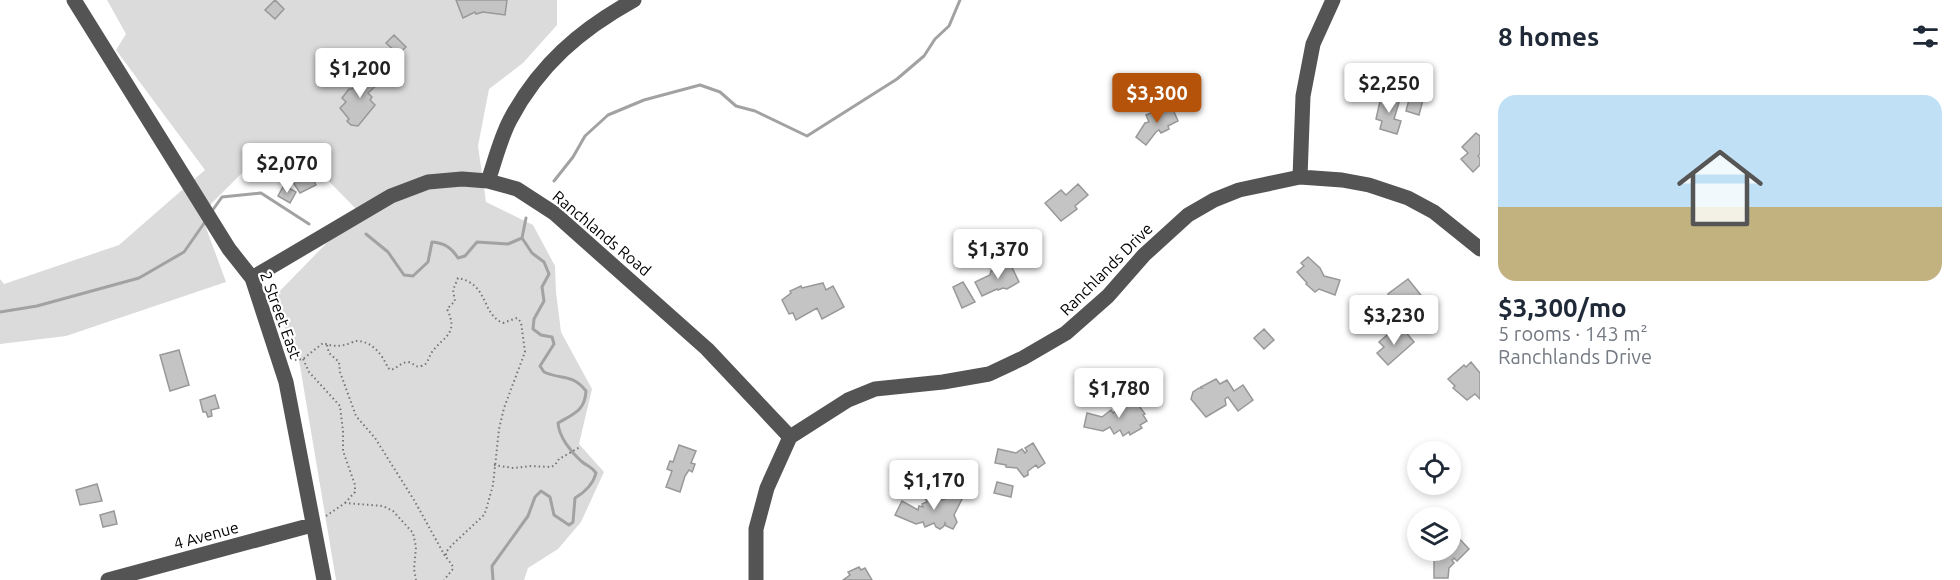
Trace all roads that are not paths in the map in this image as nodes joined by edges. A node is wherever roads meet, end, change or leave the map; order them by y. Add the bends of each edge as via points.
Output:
1 (74, 0) edge
2 (634, 0) edge
3 (1333, 0) edge
4 (1300, 177) junction
5 (488, 181) junction
6 (1480, 249) edge
7 (252, 278) junction
8 (790, 437) junction
9 (312, 525) junction
10 (108, 580) edge
11 (324, 580) edge
12 (756, 580) edge

1 - 7 street, 2 Street East via 229,249
2 - 5 street via 564,48 534,80 509,122
3 - 4 street via 1313,44 1303,96
4 - 6 street, Ranchlands Drive via 1369,185 1408,198 1434,212
4 - 8 street, Ranchlands Drive via 1239,190 1188,215 1144,255 1108,297 1066,333 1023,358 989,374 875,388 848,400
5 - 7 street, Ranchlands Road via 428,182 391,196
5 - 8 street, Ranchlands Road via 517,189 554,213 707,349
7 - 9 street, 2 Street East via 286,382
8 - 12 street via 767,488 756,529
9 - 10 street, 4 Avenue
9 - 11 street, 2 Street East

